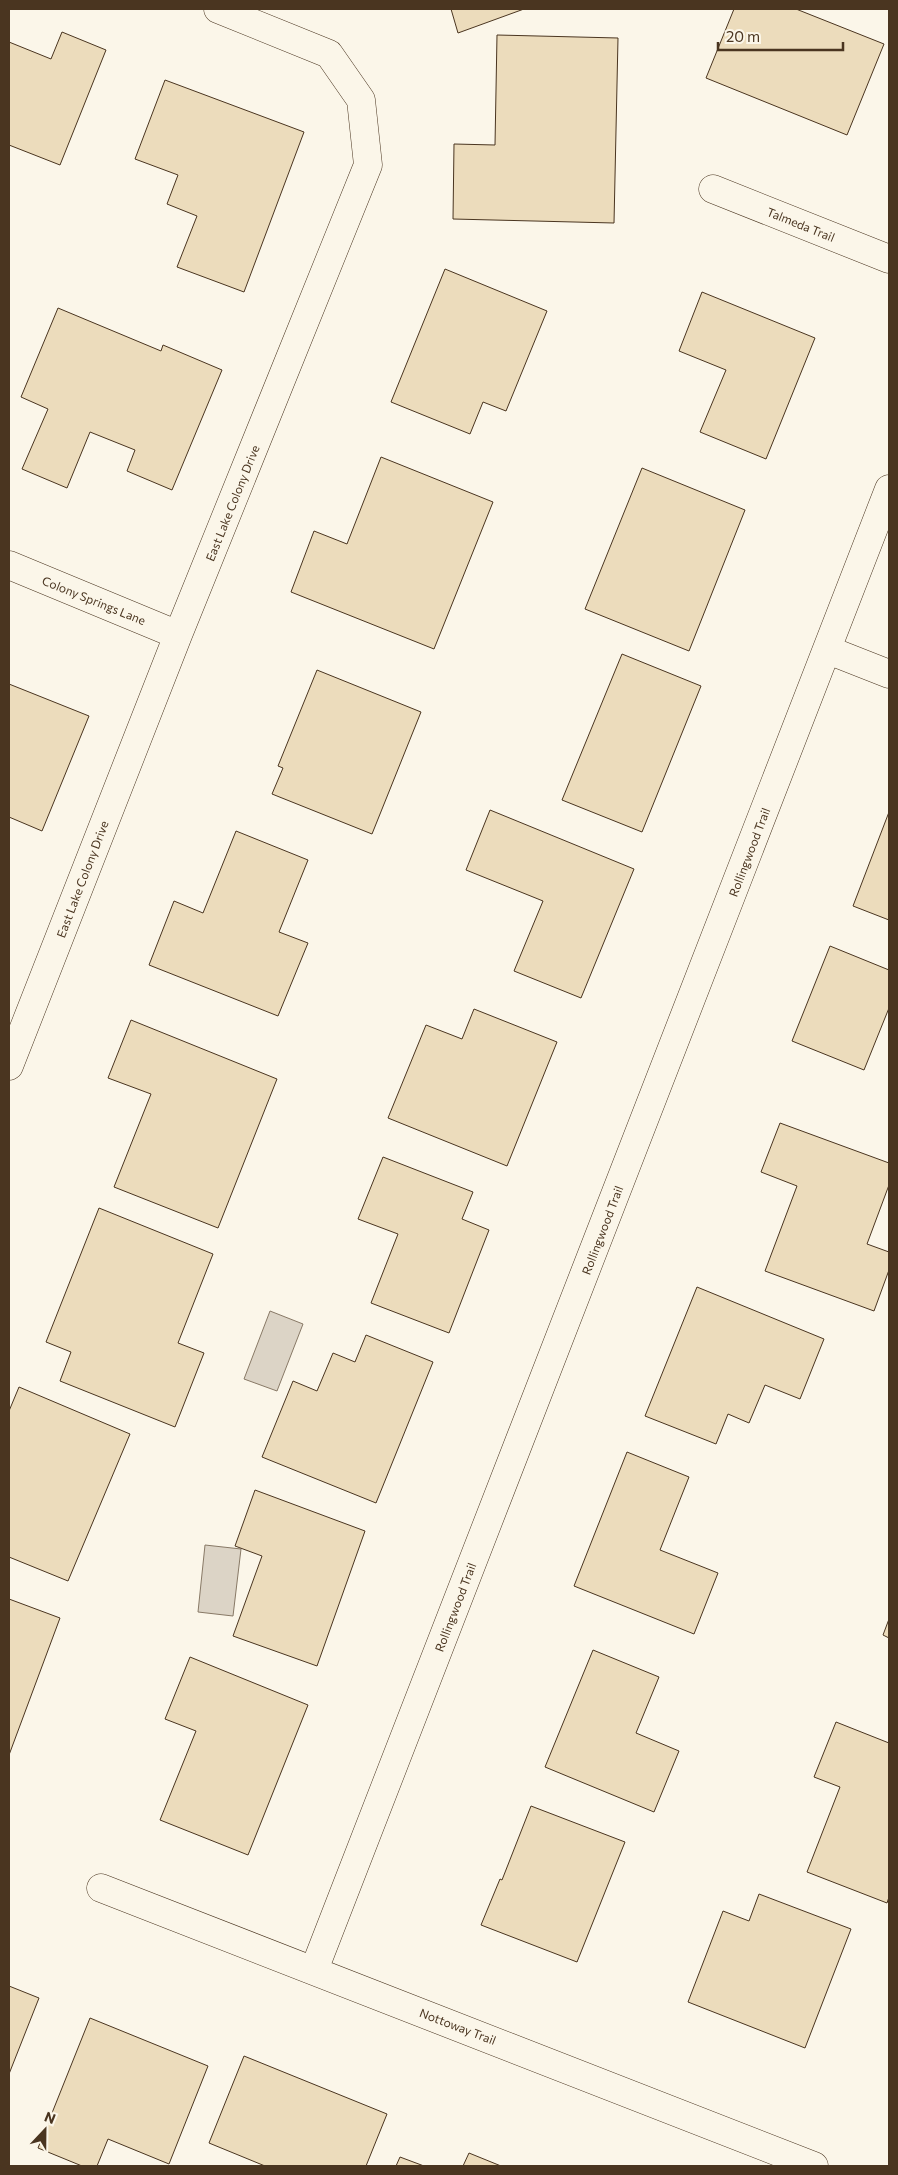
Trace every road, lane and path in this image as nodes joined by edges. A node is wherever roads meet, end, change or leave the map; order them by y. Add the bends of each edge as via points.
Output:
1 (218, 9) edge
2 (713, 189) dead end
3 (889, 259) edge
4 (889, 489) edge
5 (9, 565) edge
6 (178, 635) junction
7 (828, 650) junction
8 (889, 674) edge
9 (9, 1066) edge
10 (101, 1888) dead end
11 (314, 1970) junction
12 (814, 2166) edge

1 - 6 street, East Lake Colony Drive via 329,54 361,100 368,165
2 - 3 street, Talmeda Trail
4 - 7 street, Rollingwood Trail
5 - 6 street, Colony Springs Lane
6 - 9 street, East Lake Colony Drive
7 - 8 street
7 - 11 street, Rollingwood Trail
10 - 11 street, Nottoway Trail
11 - 12 street, Nottoway Trail

